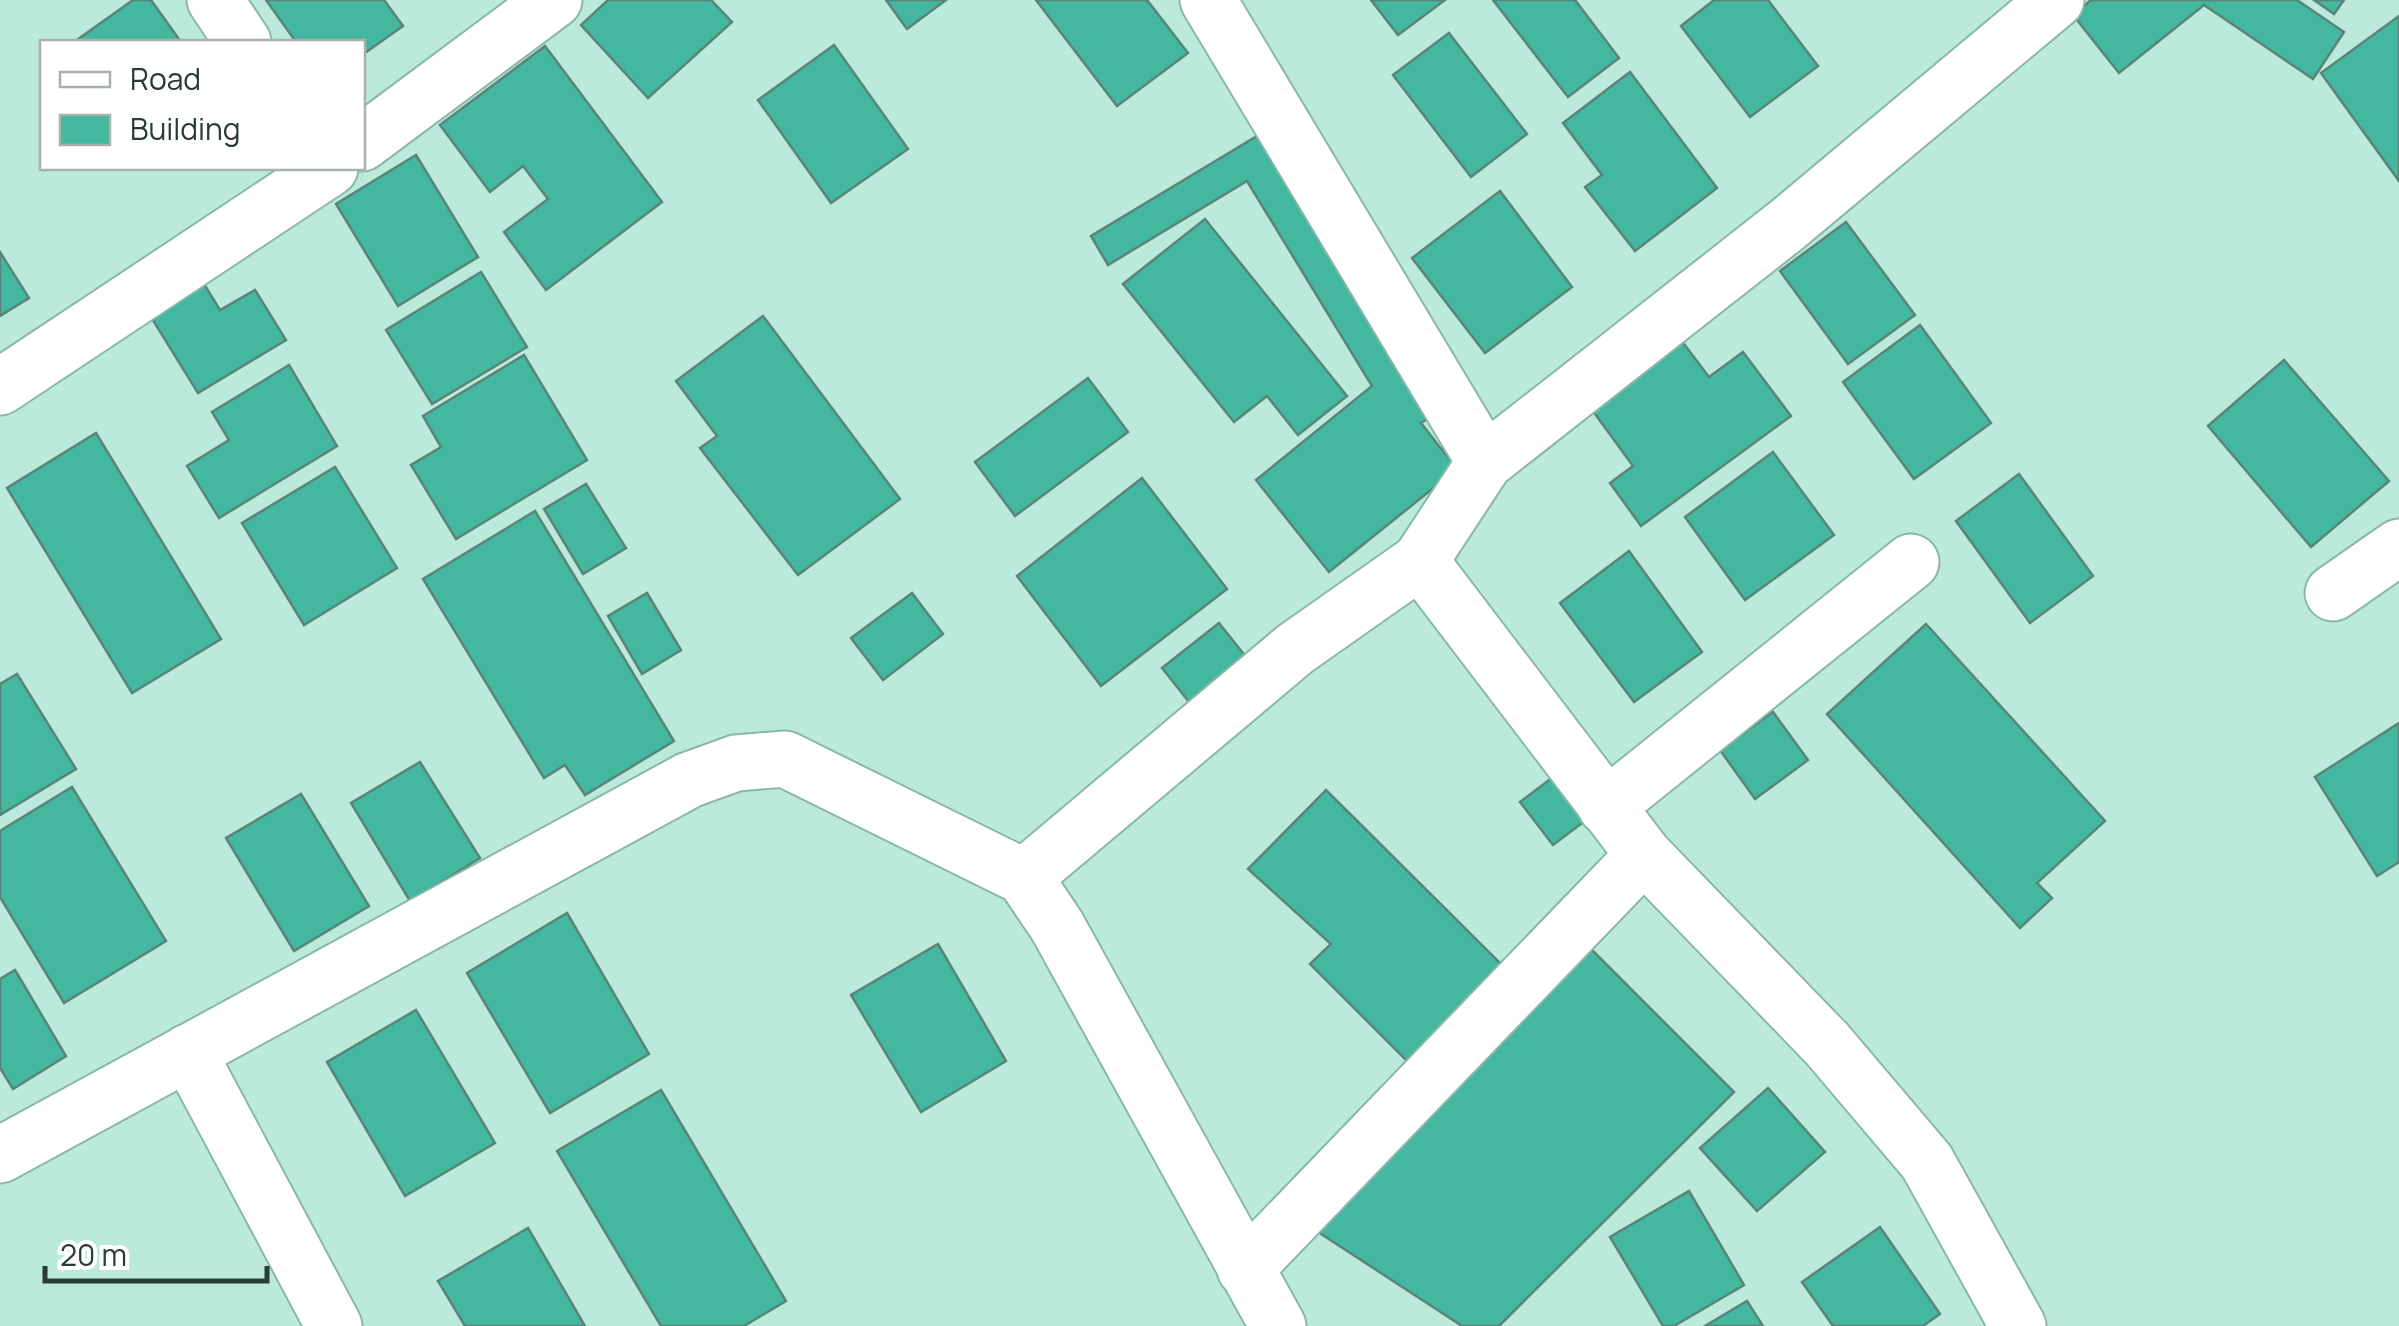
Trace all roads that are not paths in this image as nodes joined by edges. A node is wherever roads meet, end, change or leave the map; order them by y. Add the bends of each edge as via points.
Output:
1 (215, 0) edge
2 (554, 0) edge
3 (1208, 0) edge
4 (2056, 0) edge
5 (242, 40) edge
6 (365, 141) edge
7 (325, 170) edge
8 (0, 387) edge
9 (1485, 462) junction
10 (2399, 547) edge
11 (1420, 560) junction
12 (1911, 562) dead end
13 (2333, 592) dead end
14 (1606, 807) junction
15 (1644, 855) junction
16 (1024, 877) junction
17 (188, 1052) junction
18 (0, 1155) edge
19 (1245, 1268) junction
20 (334, 1326) edge
21 (1278, 1326) edge
22 (2018, 1326) edge

1 - 5 street
2 - 6 street
3 - 9 street
4 - 9 street via 1787,225
7 - 8 street
9 - 11 street
10 - 13 street
11 - 14 street
11 - 16 street via 1295,649
12 - 14 street
14 - 15 street
15 - 19 street
15 - 22 street via 1827,1044 1927,1162
16 - 17 street via 785,759 736,763 689,780
16 - 19 street
17 - 18 street
17 - 20 street
19 - 21 street

